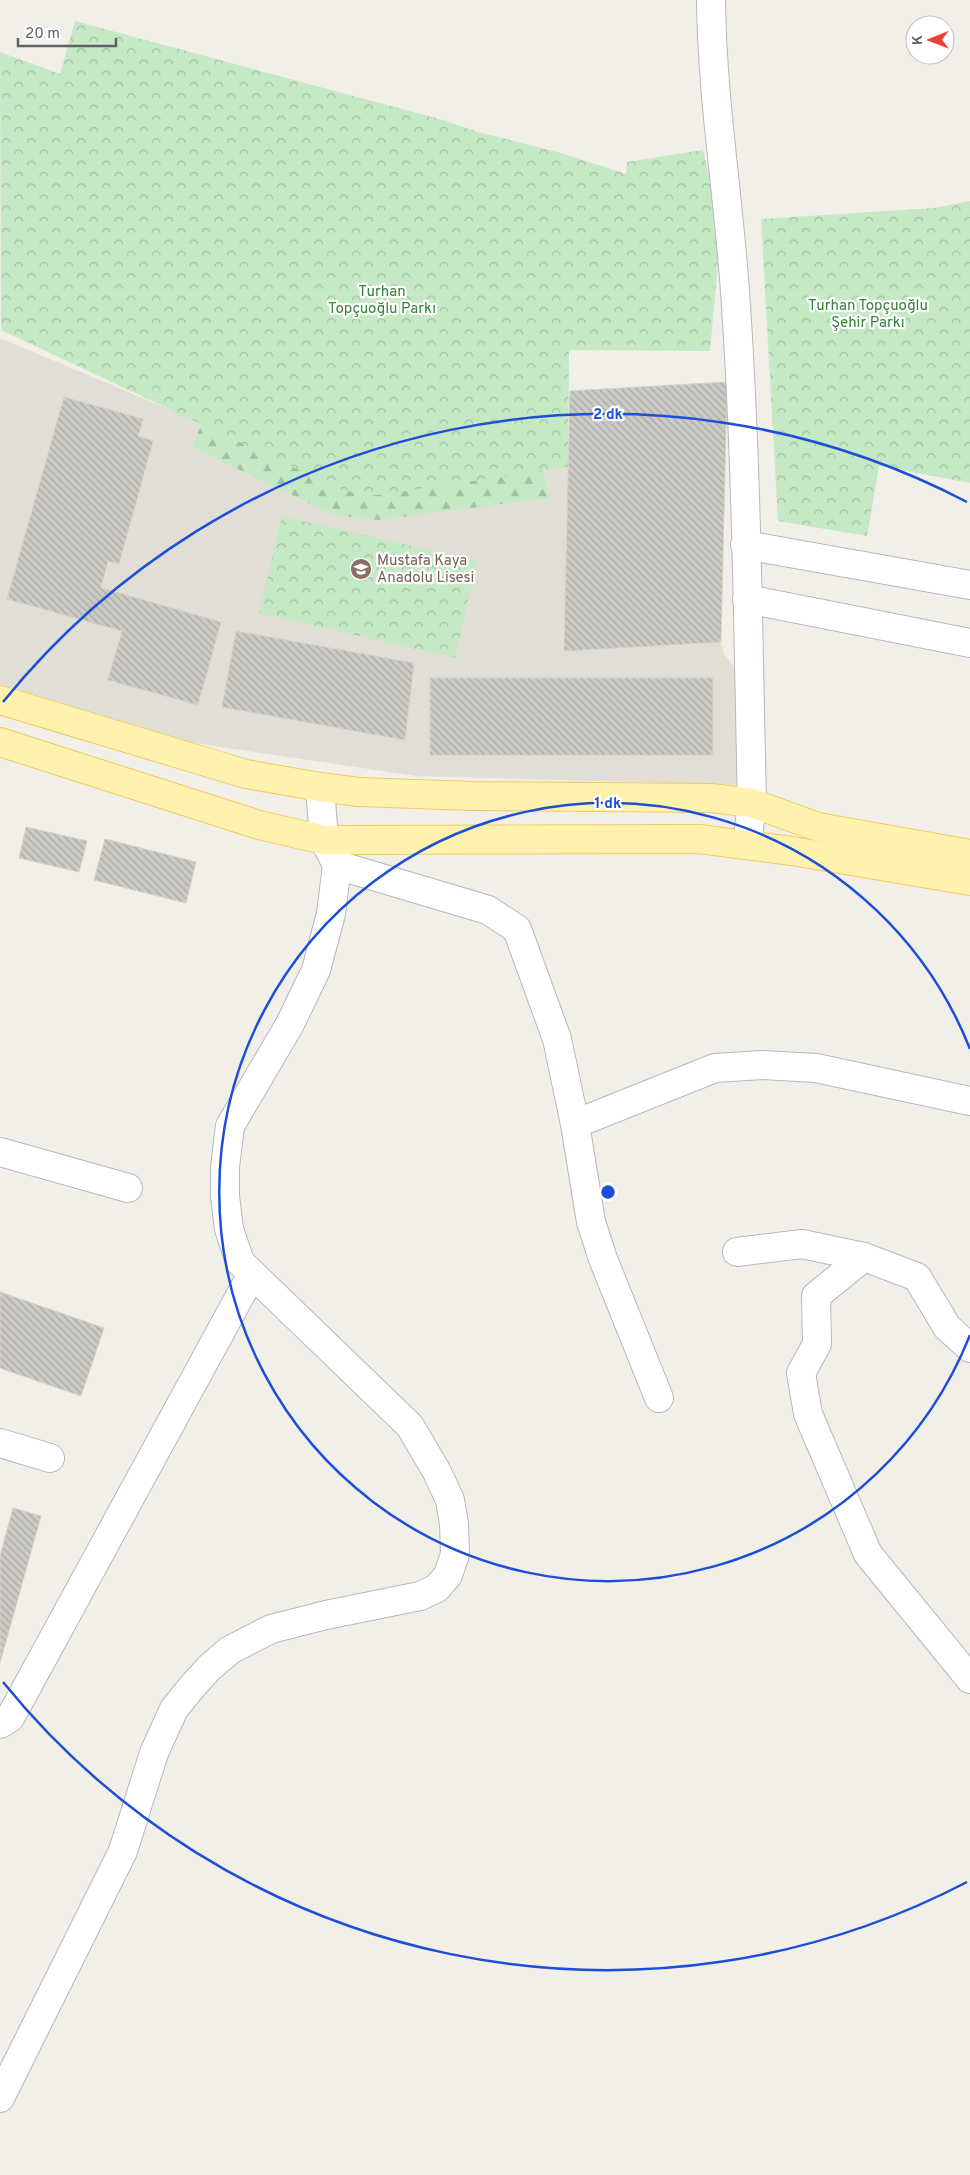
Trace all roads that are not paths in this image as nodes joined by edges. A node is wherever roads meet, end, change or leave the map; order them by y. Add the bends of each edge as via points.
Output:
1 (711, 0) edge
2 (745, 545) junction
3 (970, 585) edge
4 (747, 599) junction
5 (970, 643) edge
6 (0, 700) edge
7 (0, 742) edge
8 (320, 787) junction
9 (752, 803) junction
10 (324, 840) junction
11 (747, 845) junction
12 (970, 854) edge
13 (337, 865) junction
14 (970, 881) edge
15 (970, 1101) edge
16 (575, 1124) junction
17 (0, 1152) edge
18 (128, 1188) dead end
19 (737, 1252) dead end
20 (864, 1257) junction
21 (252, 1274) junction
22 (970, 1348) edge
23 (659, 1398) dead end
24 (0, 1443) edge
25 (50, 1458) dead end
26 (970, 1679) edge
27 (0, 1724) edge
28 (0, 2098) edge

1 - 2 street via 721,163 737,312
2 - 3 street
2 - 4 street
4 - 5 street
4 - 9 street
6 - 8 main road via 246,774
7 - 10 main road via 259,825
8 - 9 main road via 359,792 711,798
8 - 10 street
9 - 11 street
9 - 12 main road via 818,828
10 - 11 main road via 699,839
10 - 13 street
11 - 14 main road
13 - 16 street via 488,910 517,929 557,1039
13 - 21 street via 331,914 316,970 290,1024 230,1126 225,1167 229,1229 240,1262
15 - 16 street via 816,1068 762,1065 715,1068
16 - 23 street via 591,1222
17 - 18 street
19 - 20 street via 802,1244
20 - 22 street via 917,1277 947,1327
20 - 26 street via 816,1296 817,1344 801,1373 808,1414 868,1554
21 - 27 street via 10,1718
21 - 28 street via 410,1426 450,1500 455,1554 448,1575 437,1588 420,1596 271,1629 230,1650 191,1688 174,1709 154,1753 123,1851
24 - 25 street

